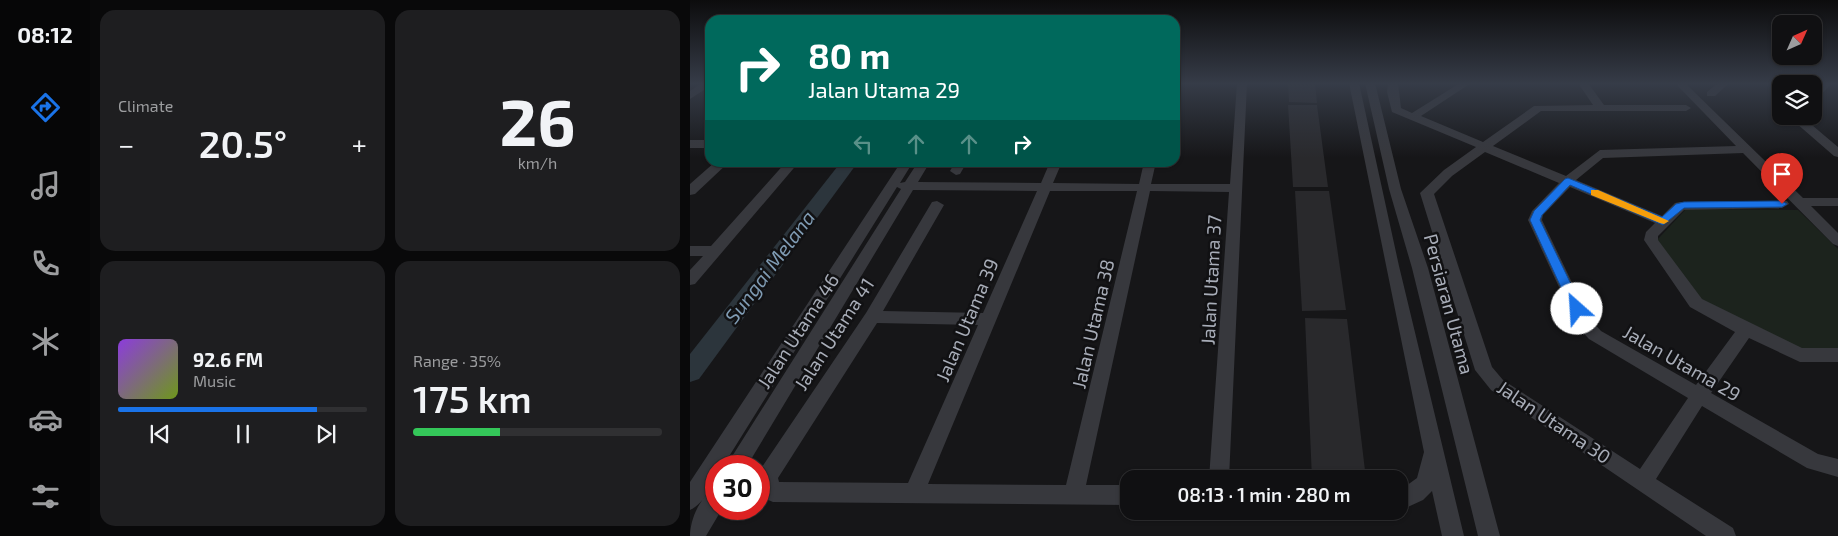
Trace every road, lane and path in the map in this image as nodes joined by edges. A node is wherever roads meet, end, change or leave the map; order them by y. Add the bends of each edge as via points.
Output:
1 (1241, 108) edge
2 (1359, 108) edge
3 (1376, 108) edge
4 (1396, 108) edge
5 (1426, 108) edge
6 (1538, 108) edge
7 (1706, 108) edge
8 (1414, 116) junction
9 (1805, 125) edge
10 (690, 144) edge
11 (705, 144) edge
12 (1485, 146) junction
13 (1746, 149) junction
14 (1838, 152) edge
15 (717, 167) edge
16 (789, 167) edge
17 (904, 167) edge
18 (921, 167) edge
19 (1054, 167) edge
20 (1149, 167) edge
21 (1568, 181) junction
22 (891, 186) junction
23 (909, 186) junction
24 (1045, 187) junction
25 (1144, 187) junction
26 (1236, 188) junction
27 (690, 191) edge
28 (1799, 202) junction
29 (1838, 202) edge
30 (1782, 204) dead end
31 (937, 205) dead end
32 (1663, 222) junction
33 (1838, 241) edge
34 (690, 251) edge
35 (715, 251) junction
36 (690, 280) edge
37 (872, 317) junction
38 (989, 319) junction
39 (1746, 330) junction
40 (1838, 356) edge
41 (1700, 397) junction
42 (1434, 450) junction
43 (743, 455) edge
44 (1838, 468) edge
45 (1220, 470) edge
46 (1644, 482) junction
47 (914, 493) junction
48 (1074, 494) junction
49 (1120, 495) edge
50 (1408, 498) edge
51 (690, 500) edge
52 (705, 518) edge
53 (694, 536) edge
54 (1453, 536) edge
55 (1489, 536) edge
56 (1725, 536) edge

1 - 26 street, Jalan Utama 37
2 - 42 street
3 - 55 street, Persiaran Utama
4 - 8 street
5 - 8 street
6 - 12 street, Jalan Utama 30
7 - 13 street
8 - 12 street
9 - 14 street
10 - 11 street
12 - 21 street
12 - 46 street, Jalan Utama 30 via 1427,193 1484,370 1497,385
13 - 21 street, Jalan Utama 29 via 1600,154
13 - 28 street
15 - 27 street
16 - 35 street
17 - 22 street, Jalan Utama 46
18 - 23 street, Jalan Utama 46
19 - 24 street, Jalan Utama 39
20 - 25 street, Jalan Utama 38
21 - 32 street
21 - 41 street, Jalan Utama 29 via 1535,220 1584,322 1595,335
22 - 23 street
22 - 51 street, Jalan Utama 46
23 - 24 street
23 - 43 street, Jalan Utama 46
24 - 25 street
24 - 38 street, Jalan Utama 39
25 - 26 street
25 - 48 street, Jalan Utama 38
26 - 45 street, Jalan Utama 37
28 - 29 street
28 - 33 street
30 - 32 street via 1684,205
31 - 37 street, Jalan Utama 41
32 - 39 street via 1651,235 1651,240 1691,299
34 - 35 street
35 - 36 street
37 - 38 street
37 - 47 street, Jalan Utama 41 via 767,477 773,492
38 - 47 street, Jalan Utama 39
39 - 40 street via 1800,355
39 - 41 street via 1723,358
41 - 44 street, Jalan Utama 29 via 1814,462
41 - 46 street
42 - 50 street via 1426,486
42 - 54 street
46 - 56 street, Jalan Utama 30
47 - 48 street
48 - 49 street
52 - 53 street

